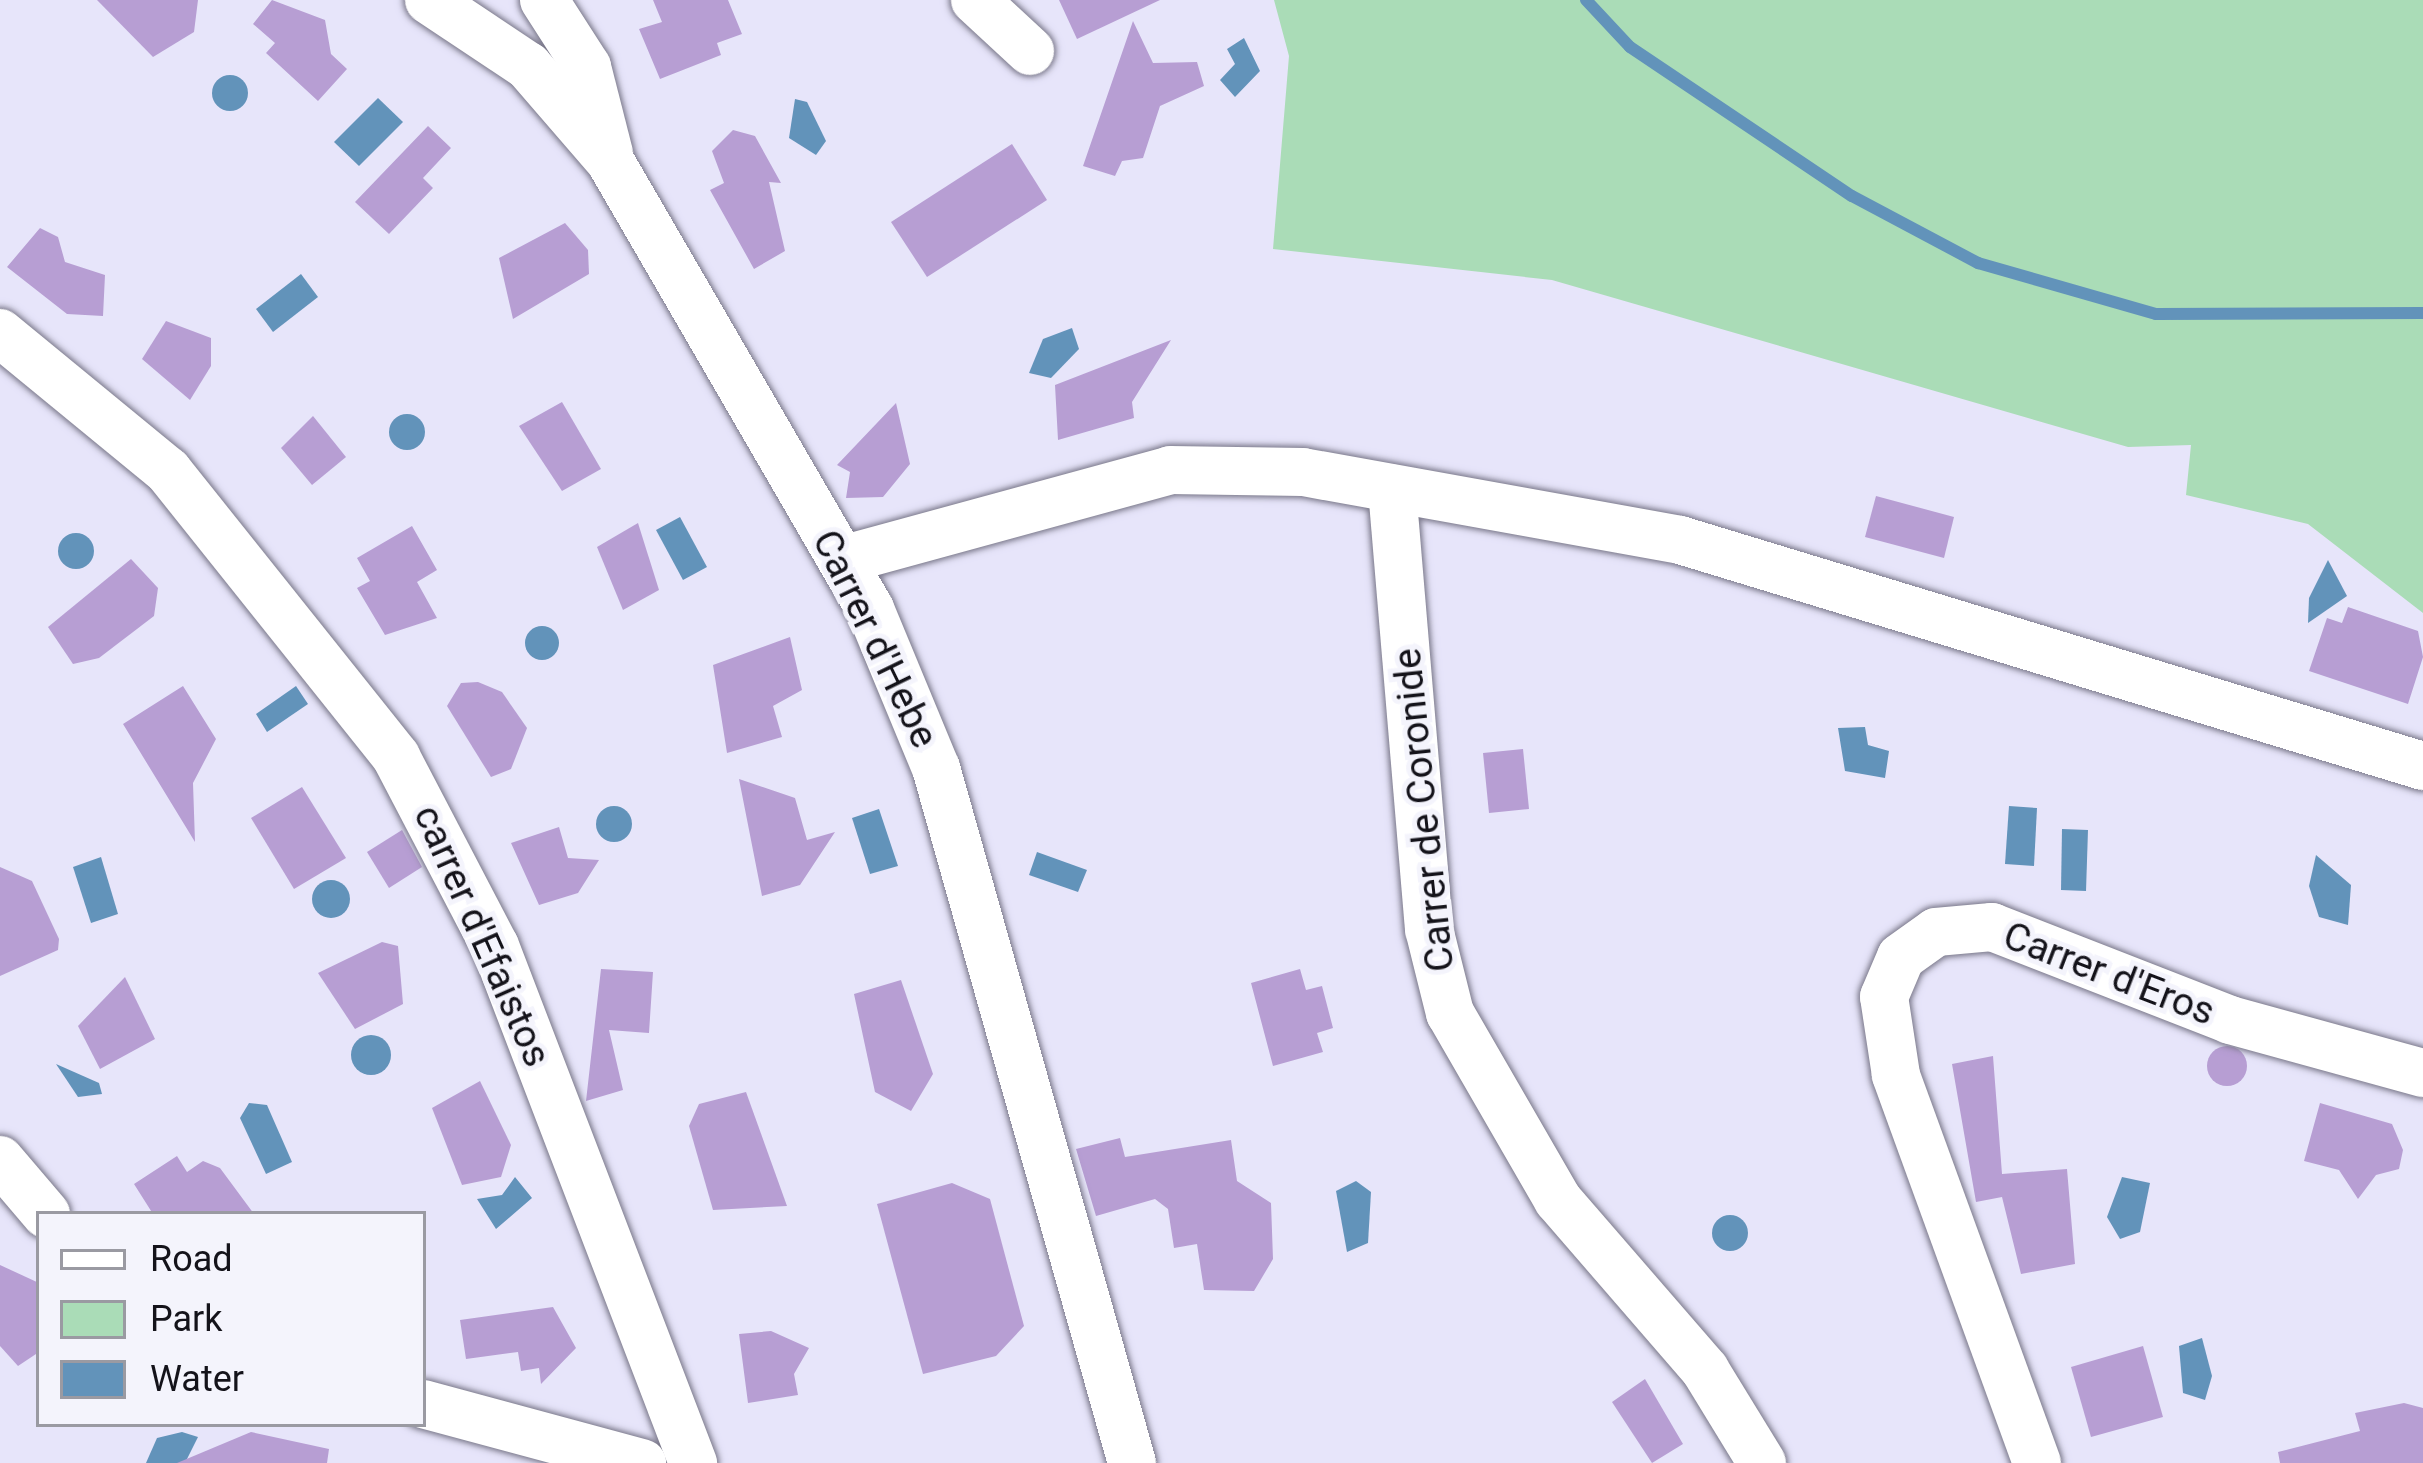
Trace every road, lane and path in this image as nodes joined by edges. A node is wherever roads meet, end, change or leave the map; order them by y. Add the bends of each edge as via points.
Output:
1 (429, 0) edge
2 (544, 0) edge
3 (975, 0) edge
4 (1030, 51) dead end
5 (610, 160) junction
6 (0, 333) edge
7 (1393, 489) junction
8 (842, 560) junction
9 (2423, 766) edge
10 (2423, 1073) edge
11 (0, 1160) edge
12 (43, 1211) edge
13 (426, 1405) edge
14 (642, 1463) edge
15 (693, 1463) edge
16 (1132, 1463) edge
17 (1762, 1463) edge
18 (2037, 1463) edge

1 - 5 street, Carrer d'Hebe via 528,66
2 - 5 street via 587,67
3 - 4 street
5 - 8 street, Carrer d'Hebe
6 - 15 street, carrer d'Efaistos via 168,471 396,757 495,946
7 - 8 street via 1249,466 1170,470
7 - 9 street via 1680,540
7 - 17 street, Carrer de Coronide via 1429,929 1450,1013 1558,1200 1705,1370
8 - 16 street, Carrer d'Hebe via 936,768
10 - 18 street, Carrer d'Eros via 2230,1020 1991,927 1936,932 1901,957 1884,997 1896,1075
11 - 12 street
13 - 14 street

